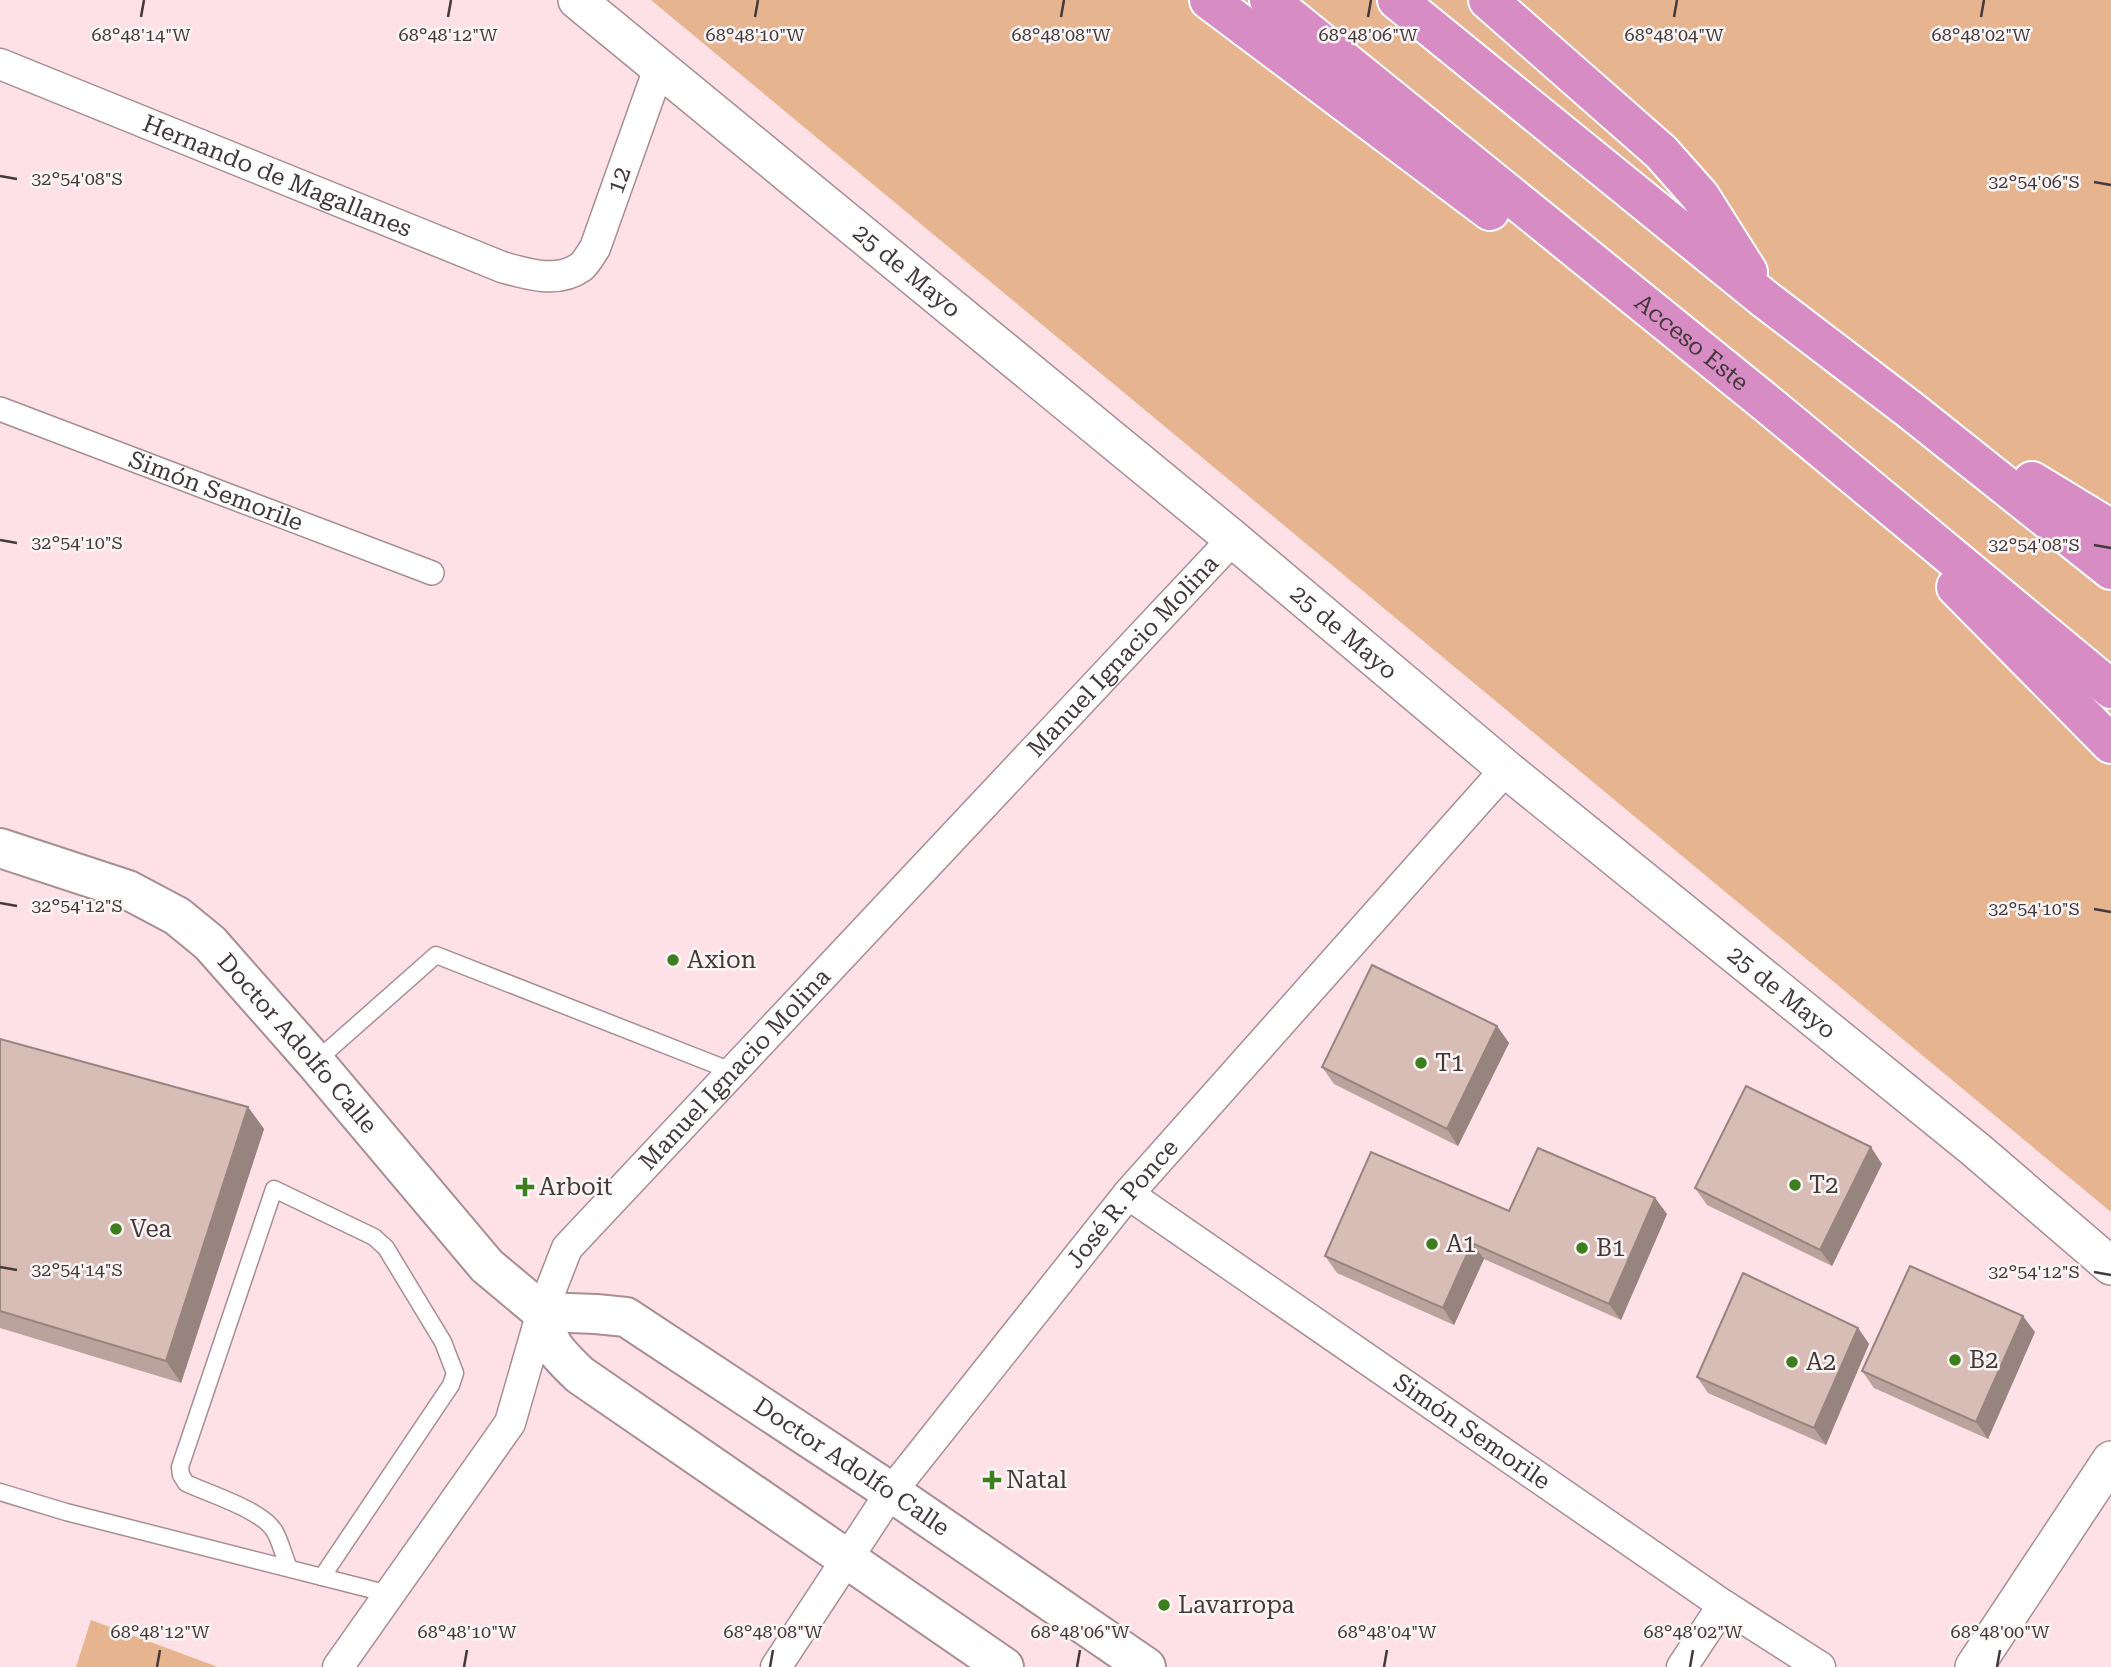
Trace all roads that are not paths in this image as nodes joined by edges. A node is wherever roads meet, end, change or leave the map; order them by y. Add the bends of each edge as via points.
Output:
1 (577, 0) edge
2 (1209, 0) edge
3 (1269, 0) edge
4 (1397, 0) edge
5 (1488, 0) edge
6 (0, 64) edge
7 (659, 68) junction
8 (559, 275) joint
9 (1766, 300) junction
10 (1770, 406) junction
11 (0, 409) edge
12 (1909, 409) junction
13 (1839, 463) junction
14 (2111, 529) edge
15 (1233, 539) junction
16 (2111, 570) edge
17 (432, 573) dead end
18 (2111, 689) edge
19 (2111, 744) edge
20 (1506, 769) junction
21 (0, 848) edge
22 (315, 1062) junction
23 (734, 1072) junction
24 (1128, 1194) junction
25 (2111, 1266) edge
26 (542, 1312) junction
27 (2111, 1460) edge
28 (0, 1492) edge
29 (891, 1492) junction
30 (848, 1561) junction
31 (289, 1568) junction
32 (322, 1577) junction
33 (389, 1594) junction
34 (1723, 1605) junction
35 (338, 1667) edge
36 (776, 1667) edge
37 (1004, 1667) edge
38 (1146, 1667) edge
39 (1682, 1667) edge
40 (1820, 1667) edge
41 (1974, 1667) edge

1 - 7 street, 25 de Mayo
2 - 10 highway via 1604,297
3 - 10 highway, Acceso Este
4 - 9 highway
5 - 9 highway via 1661,152 1700,196
6 - 8 street, Hernando de Magallanes via 502,267 535,277
7 - 8 street, 12 via 595,248 581,267
7 - 15 street, 25 de Mayo
9 - 12 highway
10 - 13 highway, Acceso Este
11 - 17 street, Simón Semorile
12 - 14 highway
12 - 16 highway
13 - 18 highway, Acceso Este
13 - 19 highway
15 - 20 street, 25 de Mayo
15 - 23 street, Manuel Ignacio Molina
20 - 24 street, José R. Ponce
20 - 25 street, 25 de Mayo via 1975,1149
21 - 22 main road, Doctor Adolfo Calle via 128,890 177,916 210,943
22 - 23 lane via 436,955
22 - 26 main road, Doctor Adolfo Calle via 487,1266
23 - 26 street, Manuel Ignacio Molina via 567,1248
24 - 29 street, José R. Ponce
24 - 34 street, Simón Semorile
26 - 29 main road, Doctor Adolfo Calle via 626,1318
26 - 30 main road via 549,1341 580,1375
26 - 33 street, Manuel Ignacio Molina via 510,1423
27 - 41 street
28 - 31 lane
29 - 30 street, José R. Ponce
29 - 38 main road, Doctor Adolfo Calle
30 - 36 street, José R. Ponce
30 - 37 main road
31 - 32 lane
31 - 32 lane via 275,1530 261,1518 186,1483 180,1475 274,1189 374,1237 386,1248 443,1342 455,1373
32 - 33 lane
33 - 35 street, Manuel Ignacio Molina
34 - 39 street
34 - 40 street, Simón Semorile

